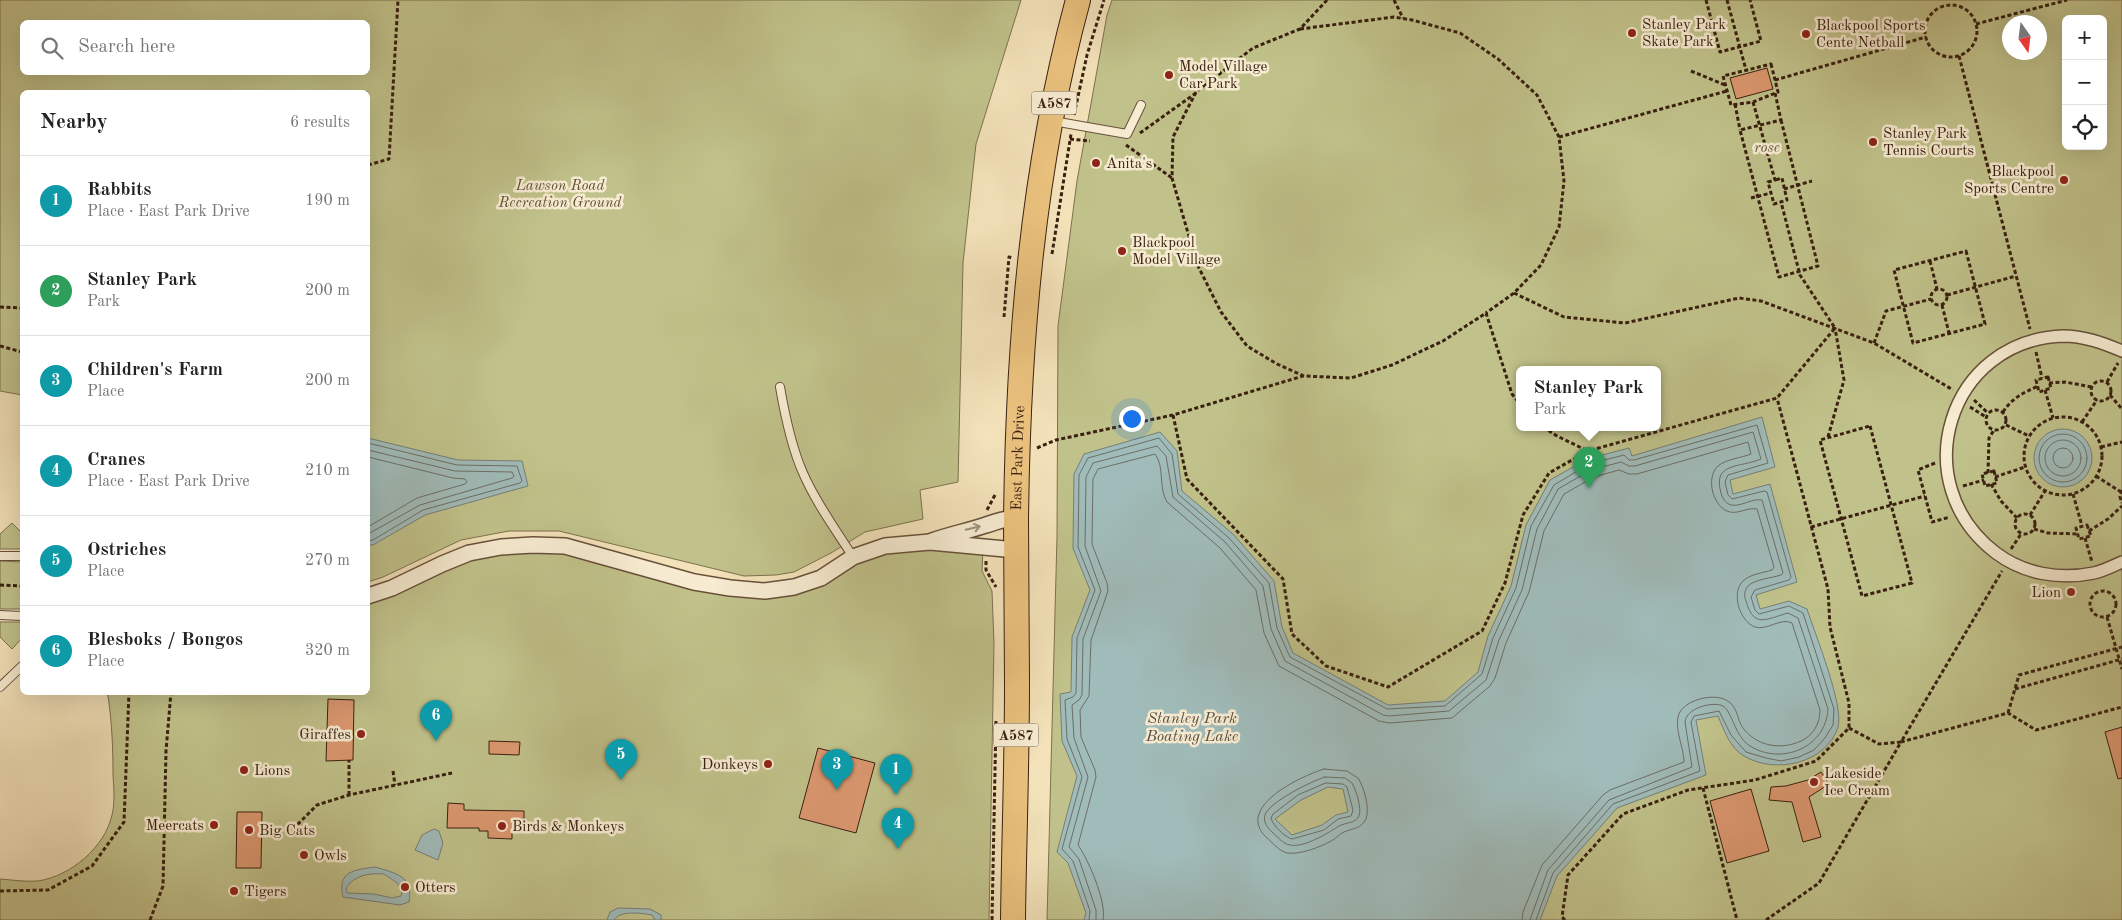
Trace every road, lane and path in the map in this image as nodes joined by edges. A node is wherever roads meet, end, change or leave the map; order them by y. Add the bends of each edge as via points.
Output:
1 (398, 0) edge
2 (1078, 0) edge
3 (1104, 0) edge
4 (1327, 0) edge
5 (1394, 0) edge
6 (1706, 0) edge
7 (1727, 0) edge
8 (1750, 0) edge
9 (1944, 0) edge
10 (2067, 0) edge
11 (1945, 6) junction
12 (1403, 18) junction
13 (1976, 24) junction
14 (1300, 29) junction
15 (1926, 37) junction
16 (1740, 46) junction
17 (1959, 56) junction
18 (1746, 70) junction
19 (1691, 71) dead end
20 (1775, 80) junction
21 (1726, 85) junction
22 (1727, 91) junction
23 (1196, 92) junction
24 (1775, 93) junction
25 (1753, 102) junction
26 (1735, 104) junction
27 (1141, 105) dead end
28 (1074, 115) dead end
29 (1050, 120) junction
30 (1781, 120) junction
31 (1760, 126) junction
32 (1740, 130) junction
33 (1071, 133) dead end
34 (1559, 137) junction
35 (370, 164) edge
36 (1172, 178) junction
37 (1775, 180) junction
38 (1812, 182) dead end
39 (1798, 186) junction
40 (1784, 189) junction
41 (1771, 193) junction
42 (1758, 196) junction
43 (1751, 198) dead end
44 (1781, 202) junction
45 (1930, 261) junction
46 (1051, 263) dead end
47 (1799, 271) junction
48 (2016, 276) junction
49 (1975, 288) junction
50 (1937, 289) junction
51 (1514, 293) junction
52 (1947, 294) junction
53 (1931, 299) junction
54 (1942, 305) junction
55 (1903, 306) junction
56 (0, 307) edge
57 (20, 308) edge
58 (1486, 313) junction
59 (1835, 328) junction
60 (1949, 333) junction
61 (2033, 341) junction
62 (1874, 343) junction
63 (0, 346) edge
64 (20, 351) edge
65 (2122, 351) edge
66 (2037, 355) dead end
67 (2116, 366) dead end
68 (1304, 376) junction
69 (2042, 378) junction
70 (2049, 382) junction
71 (2107, 382) junction
72 (2038, 386) junction
73 (780, 387) dead end
74 (2092, 387) junction
75 (2045, 390) junction
76 (2110, 395) junction
77 (1962, 396) junction
78 (1777, 398) junction
79 (1516, 399) edge
80 (2097, 400) junction
81 (1977, 402) dead end
82 (2122, 409) edge
83 (2004, 412) junction
84 (1988, 413) junction
85 (1173, 415) junction
86 (2053, 418) junction
87 (2082, 422) junction
88 (2006, 424) junction
89 (1994, 430) junction
90 (1549, 431) edge
91 (1659, 431) edge
92 (1661, 431) edge
93 (2029, 436) junction
94 (1828, 437) junction
95 (2122, 442) edge
96 (1043, 446) dead end
97 (2101, 447) junction
98 (1588, 451) junction
99 (1945, 459) junction
100 (2025, 467) junction
101 (1988, 473) junction
102 (2096, 476) junction
103 (1995, 477) junction
104 (1984, 480) junction
105 (1991, 484) junction
106 (1964, 485) dead end
107 (2045, 490) junction
108 (2121, 491) edge
109 (2073, 494) junction
110 (1925, 496) junction
111 (1891, 505) junction
112 (2122, 505) edge
113 (1960, 514) junction
114 (2030, 515) junction
115 (2017, 518) junction
116 (1016, 519) junction
117 (1841, 519) junction
118 (2082, 526) junction
119 (1811, 527) junction
120 (2034, 529) junction
121 (2089, 531) junction
122 (2021, 534) junction
123 (2077, 534) junction
124 (2085, 538) junction
125 (930, 542) junction
126 (2012, 548) dead end
127 (1016, 550) junction
128 (0, 556) edge
129 (20, 556) edge
130 (986, 556) dead end
131 (853, 557) junction
132 (2090, 558) dead end
133 (2006, 561) junction
134 (2122, 562) edge
135 (0, 585) edge
136 (20, 586) edge
137 (370, 595) edge
138 (996, 596) dead end
139 (0, 615) edge
140 (20, 616) edge
141 (2107, 617) junction
142 (2122, 647) edge
143 (2116, 648) junction
144 (2121, 659) edge
145 (20, 668) edge
146 (2122, 669) edge
147 (0, 687) edge
148 (2015, 690) junction
149 (129, 695) edge
150 (172, 695) edge
151 (2122, 707) edge
152 (2008, 713) junction
153 (996, 714) dead end
154 (1849, 728) junction
155 (1901, 742) junction
156 (349, 760) dead end
157 (393, 771) dead end
158 (452, 773) dead end
159 (395, 785) junction
160 (1703, 788) junction
161 (349, 795) junction
162 (293, 828) dead end
163 (0, 891) edge
164 (150, 920) edge
165 (992, 920) edge
166 (1013, 920) edge
167 (1564, 920) edge
168 (1737, 920) edge
169 (1766, 920) edge

1 - 35 path via 389,159
2 - 29 main road, East Park Drive / A587
3 - 28 path via 1087,55
4 - 14 path
5 - 12 path
6 - 16 path via 1720,52
7 - 16 path
8 - 16 path via 1761,40
9 - 11 path
10 - 13 path
11 - 13 path via 1953,5 1968,11
11 - 15 path via 1929,18
12 - 14 path
12 - 34 path via 1460,34 1498,59 1537,95
13 - 17 path via 1978,32 1972,47
14 - 23 path via 1253,48
15 - 17 path via 1938,54
15 - 20 path
16 - 18 path
17 - 48 path
18 - 20 path via 1771,64
18 - 21 path via 1723,76
19 - 21 path
20 - 24 path via 1778,92
21 - 22 path
22 - 26 path via 1731,105
22 - 34 path
23 - 36 path via 1173,136
23 - 36 path via 1125,144
24 - 25 path
24 - 30 path
25 - 26 path
25 - 31 path
26 - 32 path
27 - 29 lane via 1127,134
29 - 116 main road, East Park Drive / A587 via 1030,260
30 - 31 path
30 - 39 path
31 - 32 path
31 - 37 path
32 - 42 path
33 - 46 path
34 - 51 path via 1564,180 1560,227 1541,265
36 - 68 path via 1197,264 1221,312 1247,346
37 - 40 path via 1782,178
37 - 41 path via 1768,182
38 - 39 path
39 - 40 path
39 - 47 path via 1818,266
40 - 44 path via 1787,200
41 - 42 path
41 - 44 path via 1774,204
42 - 43 path
42 - 47 path via 1779,277
44 - 47 path
45 - 49 path via 1966,251
45 - 50 path
45 - 55 path via 1894,270
47 - 59 path
48 - 49 path
48 - 61 path
49 - 52 path
49 - 60 path via 1985,324
50 - 52 path
50 - 53 path via 1932,292
51 - 58 path
51 - 59 path via 1564,317 1625,323 1738,298 1761,301
52 - 54 path
53 - 54 path via 1936,305
53 - 55 path
54 - 60 path
55 - 60 path via 1913,343
55 - 62 path via 1886,311
56 - 57 path
58 - 68 path via 1443,341 1392,365 1350,378
58 - 79 path
59 - 62 path
59 - 78 path
59 - 94 path via 1844,380
61 - 65 street via 2064,336 2095,340
61 - 77 street via 2006,353 1982,371
62 - 77 path
63 - 64 path
66 - 69 path
67 - 71 path
68 - 85 path
69 - 70 path via 2048,377
69 - 72 path via 2036,380
70 - 74 path
70 - 75 path via 2051,388
71 - 74 path via 2098,381
71 - 76 path via 2112,390
72 - 75 path via 2039,392
72 - 83 path via 2018,395
73 - 131 lane via 803,473
74 - 80 path via 2091,393
75 - 86 path
76 - 80 path via 2103,401
76 - 82 path
77 - 99 street via 1949,429
78 - 92 path
78 - 119 path
80 - 87 path
81 - 84 path
83 - 84 path
83 - 88 path
84 - 89 path via 1986,423
85 - 96 path via 1056,440
85 - 98 path via 1187,479 1283,579 1292,634 1326,666 1388,687 1482,631 1505,583 1523,515 1549,472
86 - 87 path
86 - 93 path
87 - 97 path via 2091,429
88 - 89 path
88 - 93 path
89 - 101 path via 1989,438
90 - 98 path
91 - 98 path
93 - 100 path via 2024,451
94 - 111 path via 1870,426
94 - 117 path via 1820,440
95 - 97 path
97 - 102 path via 2102,457
99 - 110 path via 1918,470
99 - 113 street via 1950,488
100 - 103 path
100 - 107 path via 2036,485
101 - 103 path via 1994,471
101 - 104 path via 1982,474
102 - 108 path
102 - 109 path
103 - 105 path via 1997,483
104 - 105 path via 1985,486
104 - 106 path
105 - 115 path
107 - 109 path via 2059,495
107 - 114 path
108 - 112 path
109 - 118 path
110 - 111 path
110 - 113 path via 1932,522
111 - 117 path
111 - 117 path via 1912,583 1862,596
112 - 121 path
113 - 133 street via 1980,541
114 - 115 path
114 - 120 path
115 - 122 path via 2015,526
125 -> 116 street via 1001,519
116 - 127 main road, East Park Drive / A587
117 - 119 path
118 - 121 path via 2087,525
118 - 123 path via 2076,528
119 - 154 path via 1828,588 1830,627 1849,703
120 - 122 path
120 - 123 path
121 - 124 path via 2090,536
122 - 126 path
123 - 124 path via 2079,540
124 - 132 path
125 - 127 street
125 - 131 street via 885,546
127 - 166 main road, East Park Drive / A587
128 - 129 lane
130 - 138 path via 986,570 996,586
131 - 137 street via 821,578 794,588 765,591 694,582 565,546 501,547 460,557
133 - 134 street via 2034,572 2065,576 2095,573
133 - 155 path via 1999,579
135 - 136 path
139 - 140 lane
141 - 141 path via 2114,612 2116,600 2111,594 2099,590 2092,598 2091,606 2095,614
141 - 143 path
142 - 143 path
143 - 144 path
143 - 148 path via 2019,675
144 - 146 path
144 - 148 path
145 - 147 lane
148 - 152 path
149 - 163 path via 124,822 92,866 48,890
150 - 164 path via 166,751 163,886
151 - 152 path via 2036,730
152 - 155 path
153 - 165 path
154 - 155 path via 1879,744
154 - 160 path via 1816,761 1755,780
155 - 169 path via 1819,883
156 - 161 path
157 - 159 path
158 - 159 path
159 - 161 path
160 - 167 path via 1688,790 1623,814 1568,875
160 - 168 path
161 - 162 path via 317,806

